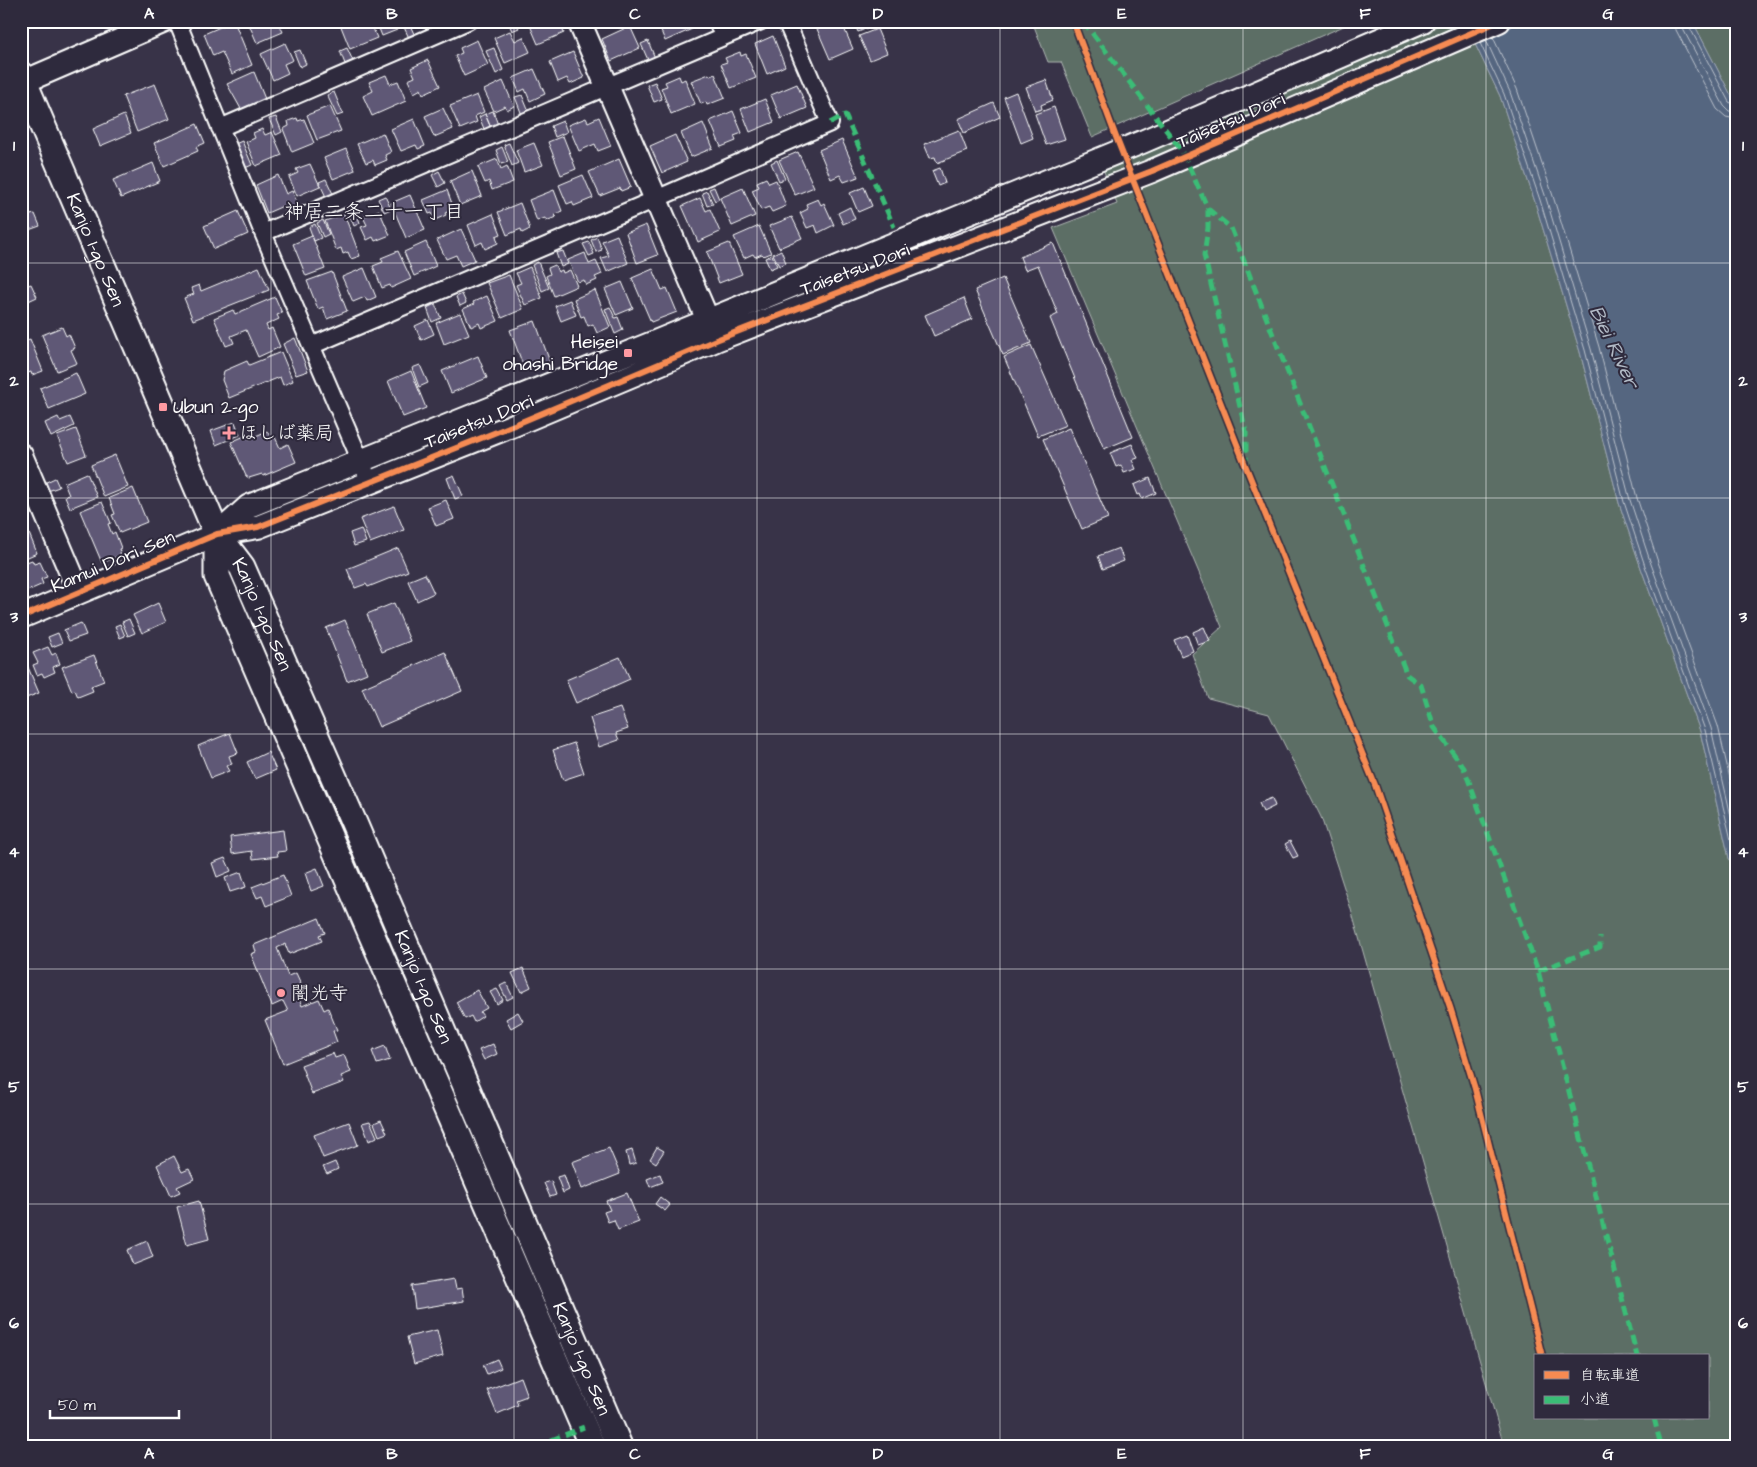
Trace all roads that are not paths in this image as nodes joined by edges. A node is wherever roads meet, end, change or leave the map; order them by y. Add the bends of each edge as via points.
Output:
1 (165, 21) edge
2 (177, 21) edge
3 (468, 21) edge
4 (579, 21) edge
5 (717, 21) edge
6 (761, 21) edge
7 (786, 21) edge
8 (1422, 21) edge
9 (1500, 21) edge
10 (723, 37) junction
11 (22, 80) edge
12 (606, 87) junction
13 (220, 128) junction
14 (656, 199) junction
15 (263, 233) junction
16 (708, 320) junction
17 (716, 340) junction
18 (311, 346) junction
19 (361, 461) junction
20 (23, 463) edge
21 (370, 482) junction
22 (217, 534) junction
23 (79, 592) junction
24 (21, 617) edge
25 (592, 1446) edge
26 (619, 1446) edge

1 - 11 street
2 - 13 street
3 - 13 street
4 - 12 street
5 - 10 street
6 - 10 street
7 - 14 street via 830,122
8 - 16 street, Taisetsu Dori via 1142,142
9 - 17 street, Taisetsu Dori via 1152,172
10 - 12 street
11 - 22 main road, Kanjo 1-go Sen
12 - 14 street
12 - 15 street
13 - 15 street
14 - 16 street
14 - 18 street
15 - 18 street
16 - 17 street
16 - 19 street, Taisetsu Dori
17 - 21 street, Taisetsu Dori
18 - 19 street
19 - 21 street
19 - 22 street, Taisetsu Dori via 249,506
20 - 23 street
21 - 22 street, Taisetsu Dori via 258,527
22 - 23 street, Kamui Dori Sen
22 - 25 main road, Kanjo 1-go Sen via 217,576
22 - 26 main road, Kanjo 1-go Sen via 242,567
23 - 24 street, Kamui Dori Sen

